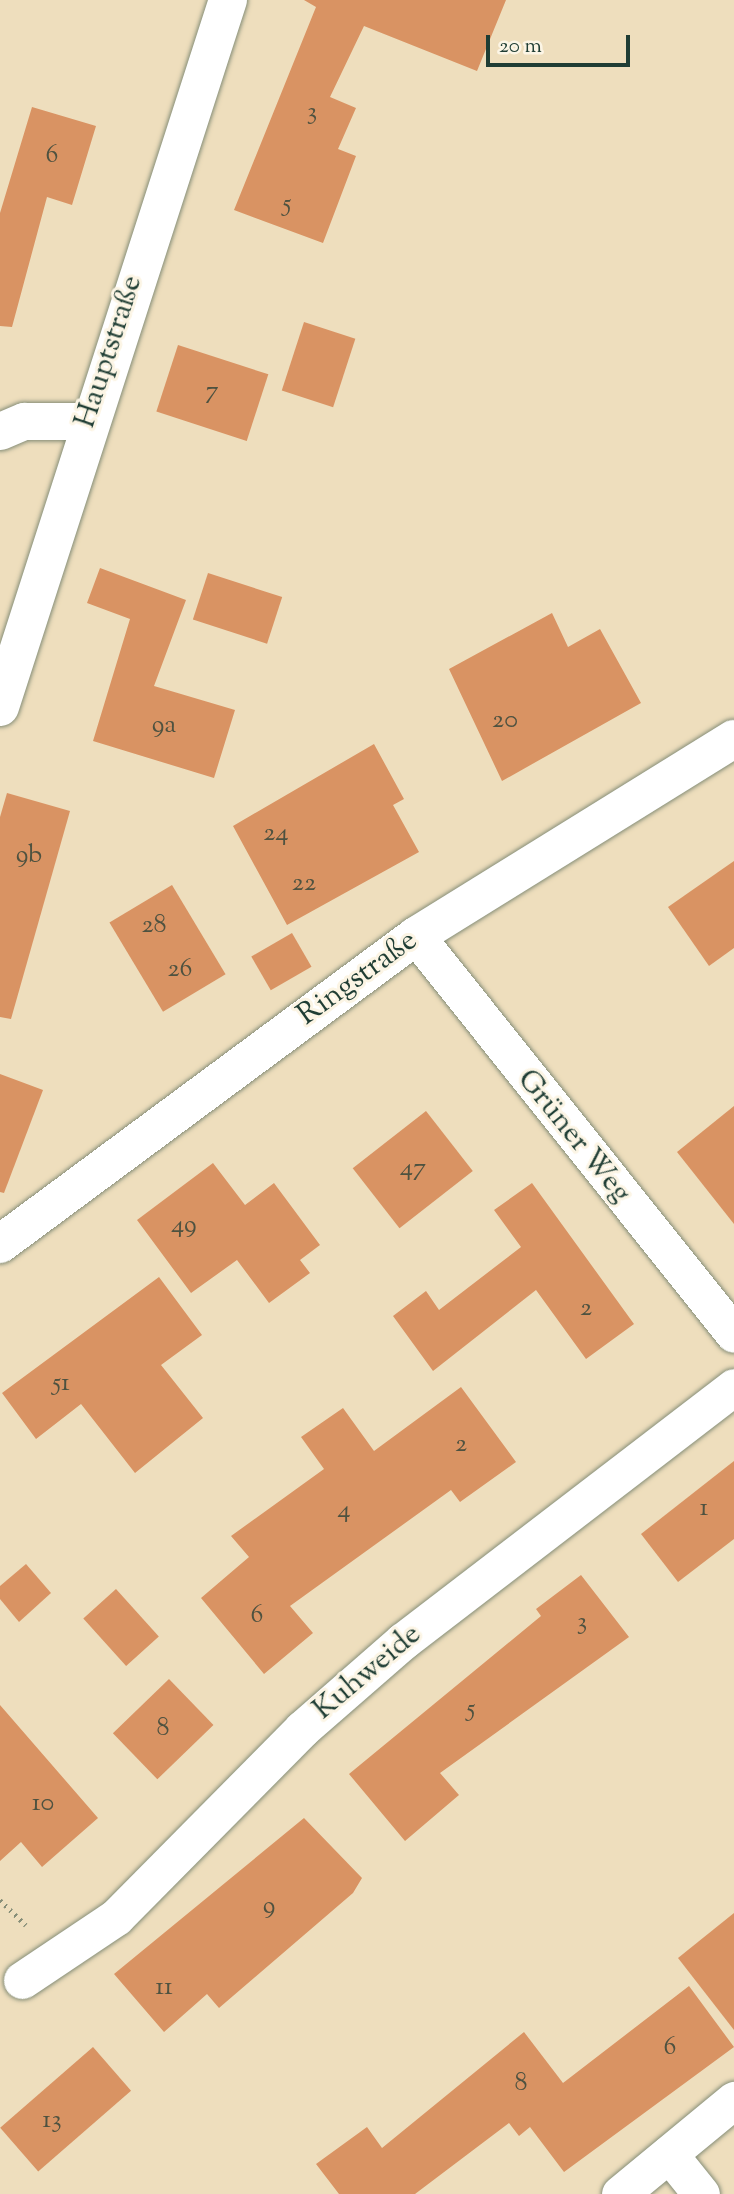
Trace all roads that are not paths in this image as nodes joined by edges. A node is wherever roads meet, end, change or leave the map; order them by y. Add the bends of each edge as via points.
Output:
1 (228, 0) edge
2 (87, 421) junction
3 (0, 431) edge
4 (0, 707) edge
5 (734, 739) edge
6 (416, 936) junction
7 (0, 1244) edge
8 (734, 1334) edge
9 (734, 1387) edge
10 (22, 1980) dead end
11 (734, 2100) edge
12 (669, 2154) junction
13 (620, 2194) edge
14 (701, 2194) edge

1 - 2 street, Hauptstraße
2 - 3 street via 24,421
2 - 4 street, Hauptstraße
5 - 6 street, Ringstraße
6 - 7 street, Ringstraße
6 - 8 street, Grüner Weg
9 - 10 street, Kuhweide via 403,1641 302,1729 116,1917
11 - 12 street
12 - 13 street
12 - 14 street

